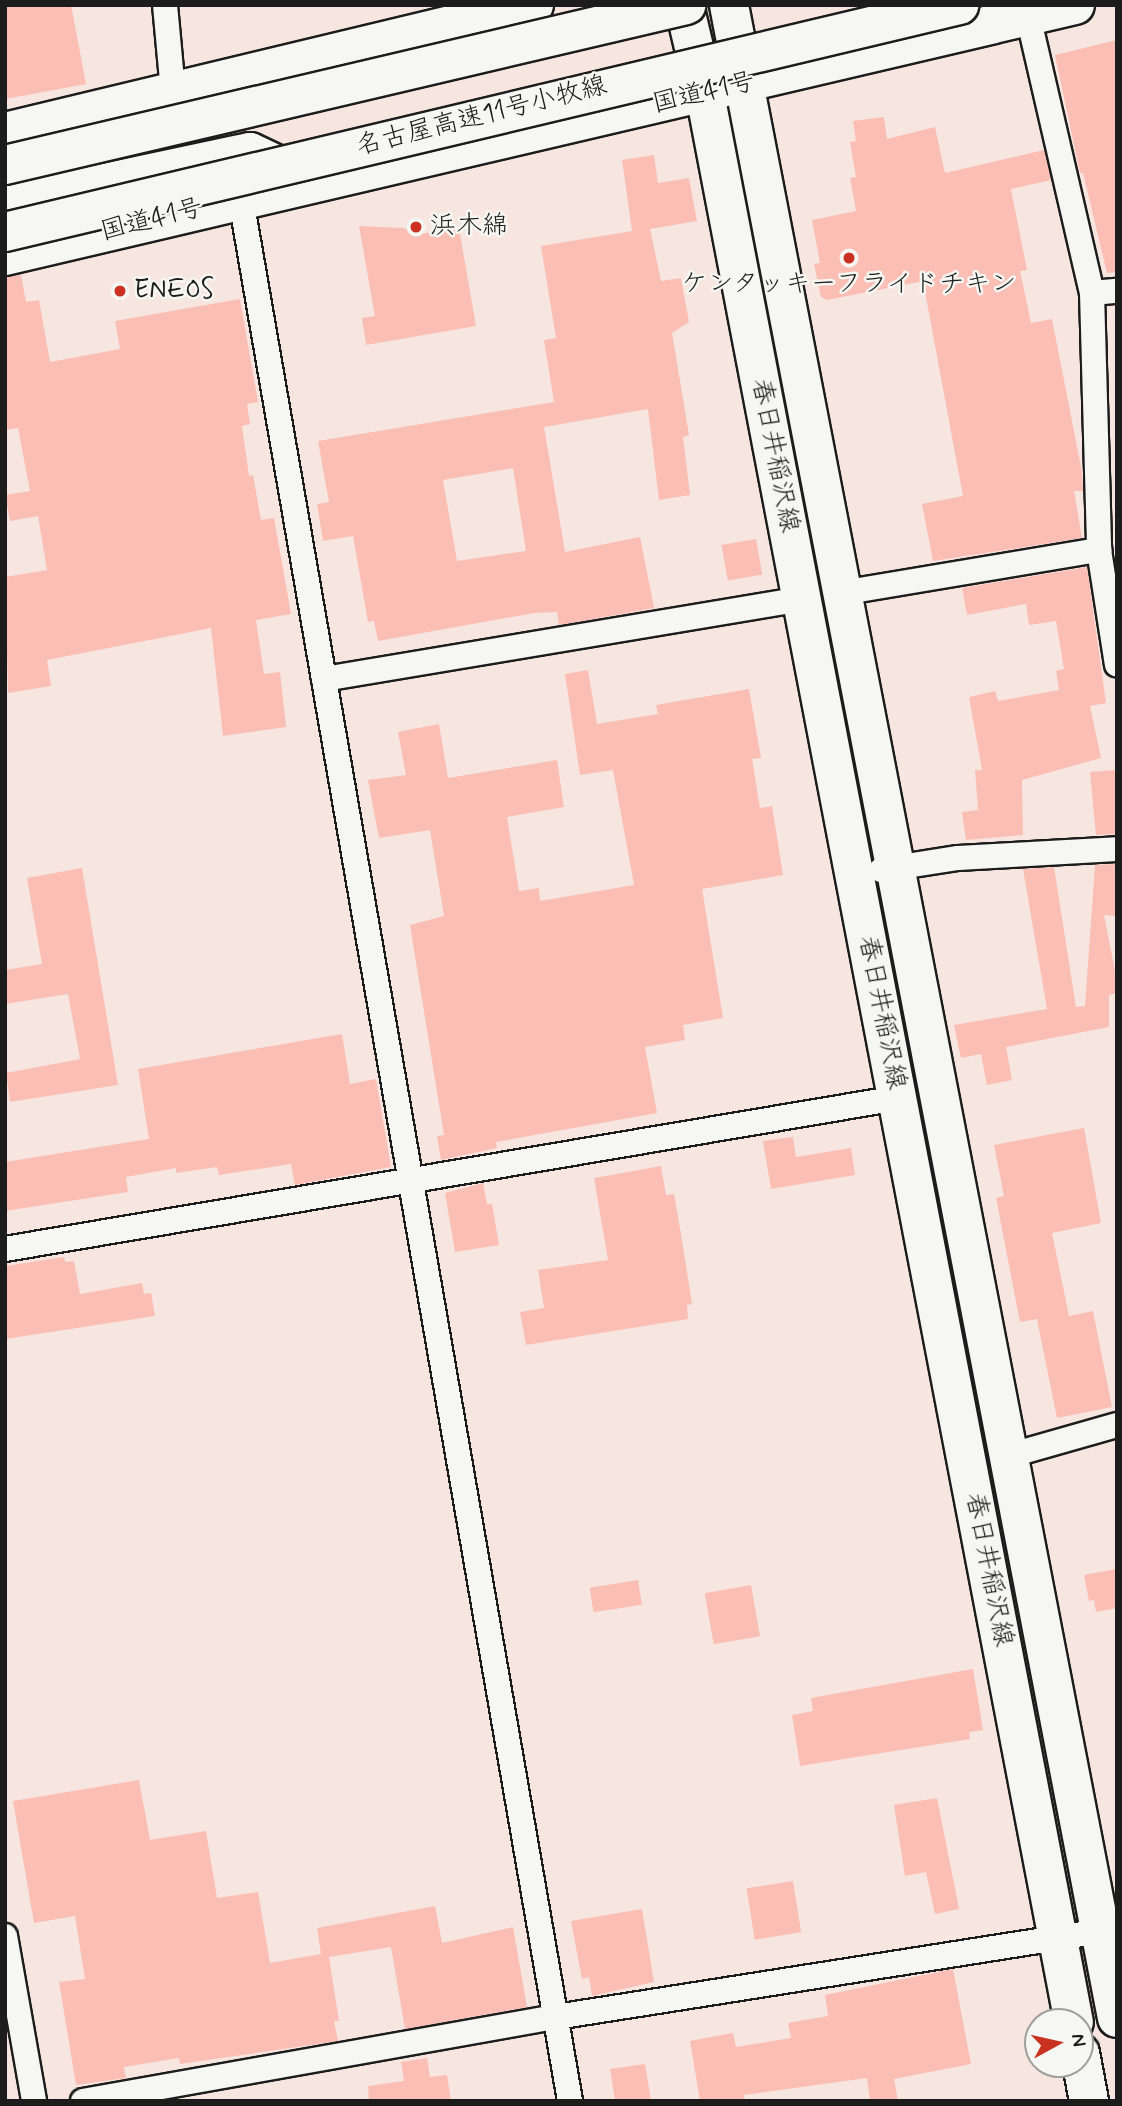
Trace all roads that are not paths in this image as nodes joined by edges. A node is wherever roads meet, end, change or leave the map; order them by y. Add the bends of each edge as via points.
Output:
1 (165, 5) edge
2 (534, 5) edge
3 (685, 5) edge
4 (729, 5) edge
5 (958, 5) edge
6 (1075, 5) edge
7 (1028, 16) junction
8 (745, 85) junction
9 (173, 91) junction
10 (705, 94) junction
11 (652, 106) junction
12 (5, 132) edge
13 (5, 166) edge
14 (241, 200) junction
15 (5, 204) edge
16 (5, 232) edge
17 (5, 257) edge
18 (1117, 291) edge
19 (1092, 293) junction
20 (1099, 550) junction
21 (841, 593) junction
22 (801, 599) junction
23 (1114, 625) edge
24 (1117, 665) edge
25 (324, 679) junction
26 (1117, 849) edge
27 (894, 868) junction
28 (853, 874) junction
29 (898, 1098) junction
30 (411, 1177) junction
31 (5, 1249) edge
32 (1117, 1425) edge
33 (1008, 1456) junction
34 (1108, 1930) edge
35 (1057, 1934) junction
36 (5, 1936) edge
37 (1071, 2008) edge
38 (556, 2017) junction
39 (1117, 2018) edge
40 (1085, 2078) edge
41 (34, 2101) edge
42 (83, 2101) edge
43 (570, 2101) edge
44 (1089, 2101) edge

1 - 9 street
2 - 9 main road
3 - 10 main road, 春日井稲沢線
3 - 13 main road, bridge
4 - 8 main road, 春日井稲沢線
5 - 16 main road, 名古屋高速11号小牧線, bridge
6 - 7 main road, 国道41号
7 - 8 main road, 国道41号
7 - 19 street
8 - 10 main road, 国道41号
8 - 21 main road, 春日井稲沢線
9 - 12 main road
10 - 11 main road, 国道41号
10 - 22 main road, 春日井稲沢線
11 - 14 main road, 国道41号
11 - 15 main road via 616,91 288,170 250,152
14 - 17 main road, 国道41号
14 - 25 street
18 - 19 street
19 - 20 street
20 - 21 street
20 - 23 street
21 - 27 main road, 春日井稲沢線
22 - 25 street
22 - 28 main road, 春日井稲沢線
23 - 24 street
25 - 30 street
26 - 27 street via 958,858
27 - 28 street
27 - 33 main road, 春日井稲沢線
28 - 29 main road, 春日井稲沢線
29 - 30 street
29 - 35 main road, 春日井稲沢線
30 - 31 street
30 - 38 street
32 - 33 street
33 - 34 main road, 春日井稲沢線
34 - 35 street
34 - 39 main road, 春日井稲沢線
35 - 37 main road, 春日井稲沢線
35 - 38 street
36 - 41 street
38 - 42 street
38 - 43 street
40 - 44 main road

